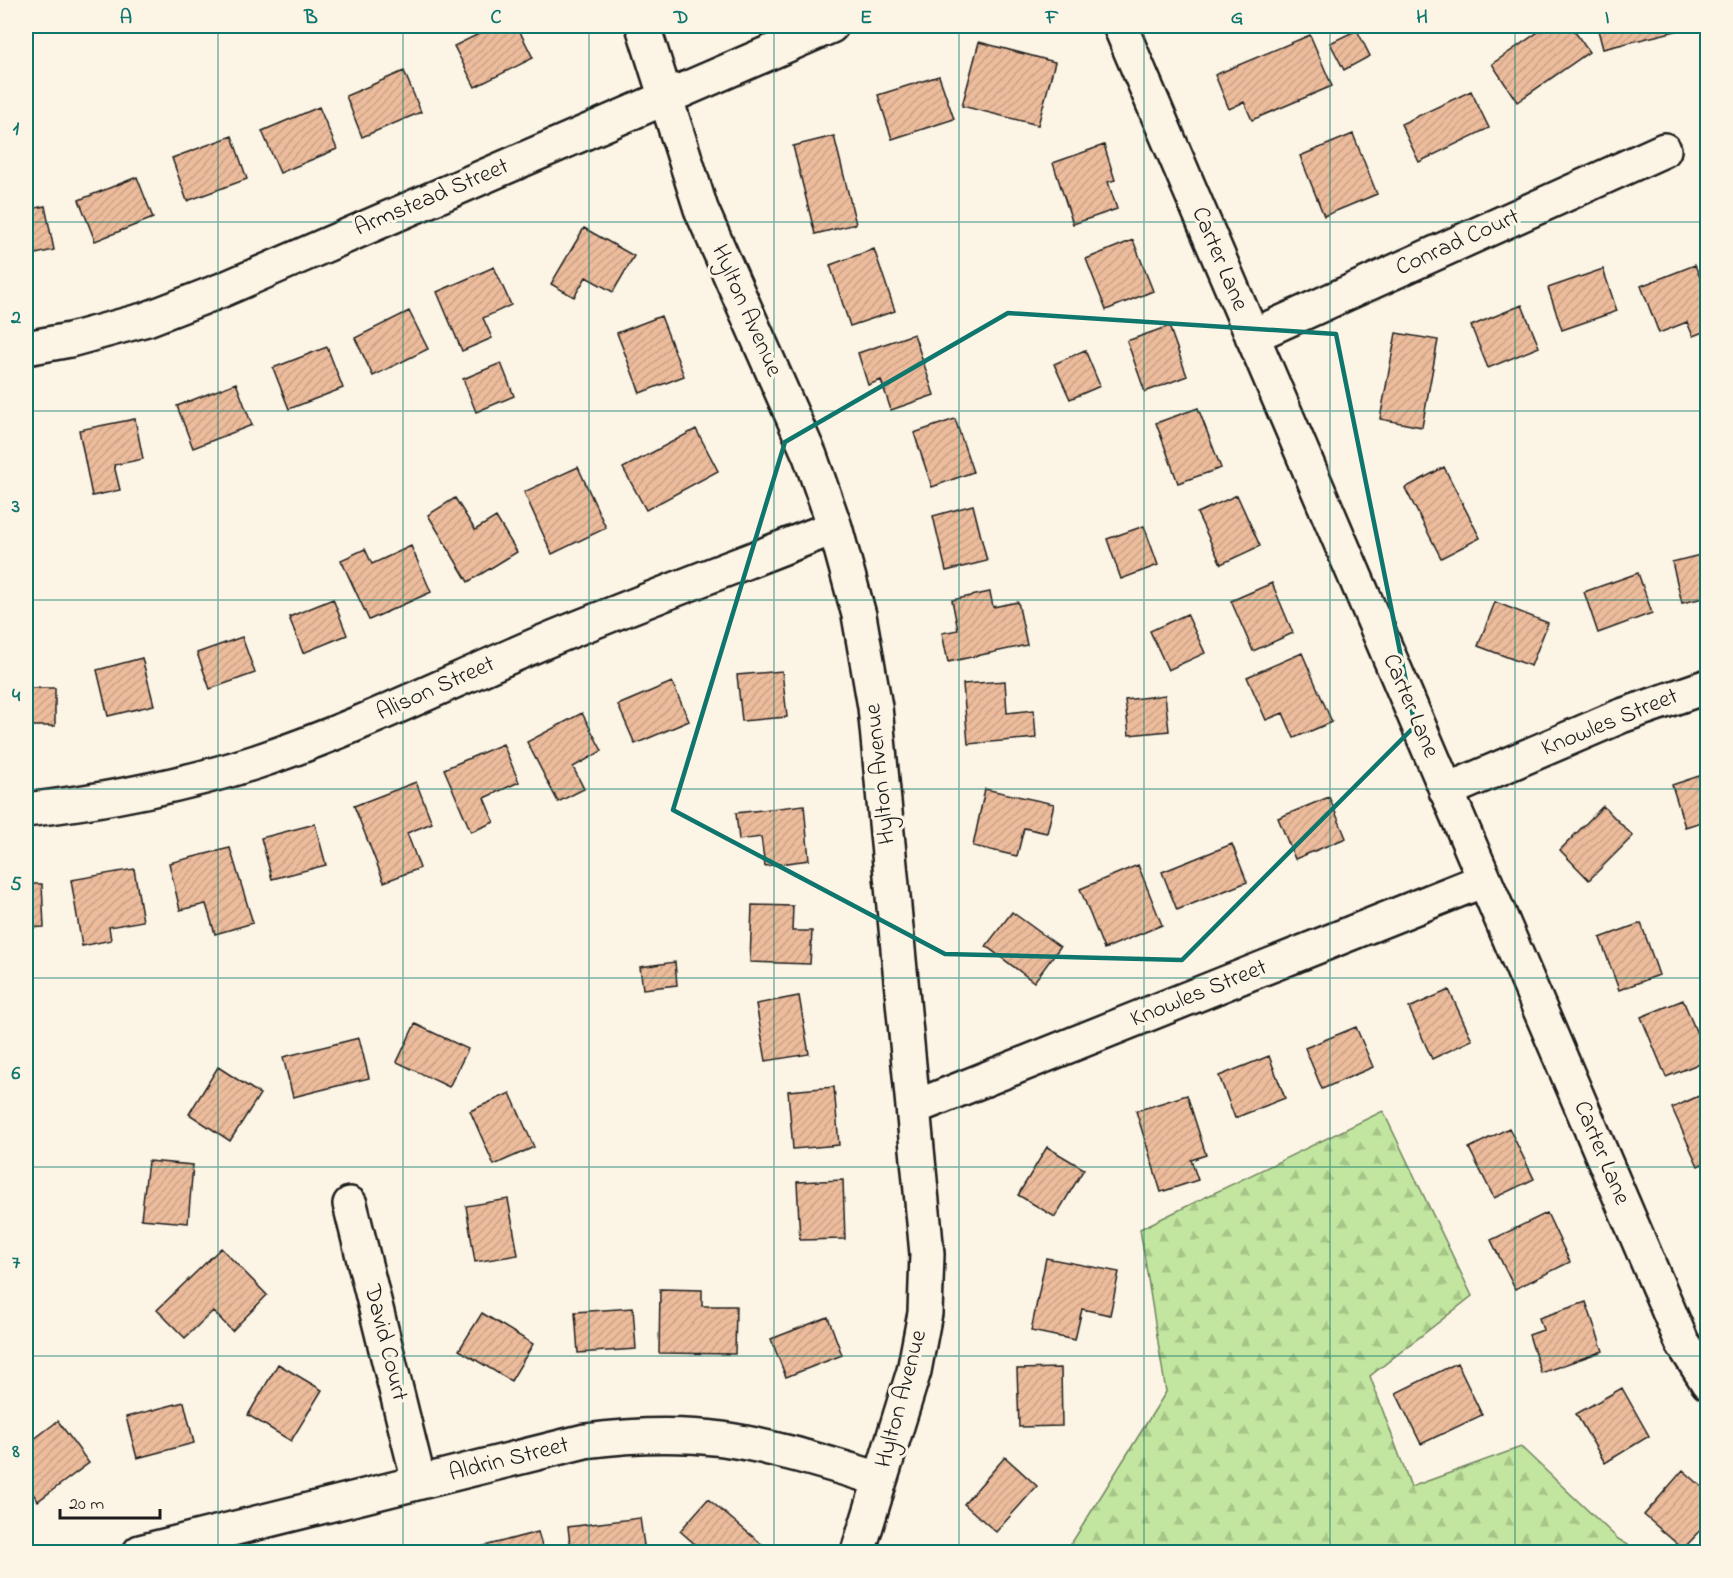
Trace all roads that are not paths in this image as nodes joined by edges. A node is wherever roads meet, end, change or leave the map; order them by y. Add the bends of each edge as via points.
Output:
1 (643, 26) edge
2 (831, 26) edge
3 (1120, 26) edge
4 (666, 98) junction
5 (1664, 150) dead end
6 (1252, 336) junction
7 (26, 348) edge
8 (835, 527) junction
9 (1707, 686) edge
10 (1446, 791) junction
11 (26, 810) edge
12 (1484, 880) junction
13 (913, 1108) junction
14 (350, 1204) dead end
15 (1707, 1383) edge
16 (880, 1479) junction
17 (419, 1482) junction
18 (140, 1552) edge
19 (858, 1552) edge

1 - 4 street, Hylton Avenue
2 - 4 street, Armstead Street
3 - 6 street, Carter Lane
4 - 7 street, Armstead Street via 222,290 147,319
4 - 8 street, Hylton Avenue via 701,209 810,456
5 - 6 street, Conrad Court
6 - 10 street, Carter Lane
8 - 11 street, Alison Street via 256,762 166,787
8 - 13 street, Hylton Avenue via 859,615 874,707
9 - 10 street, Knowles Street via 1621,716
10 - 12 street, Carter Lane
12 - 13 street, Knowles Street
12 - 15 street, Carter Lane via 1682,1342
13 - 16 street, Hylton Avenue via 927,1254 924,1313 915,1371
14 - 17 street, David Court
16 - 17 street, Aldrin Street via 783,1451 722,1439 672,1435 585,1441
16 - 19 street, Hylton Avenue
17 - 18 street, Aldrin Street

